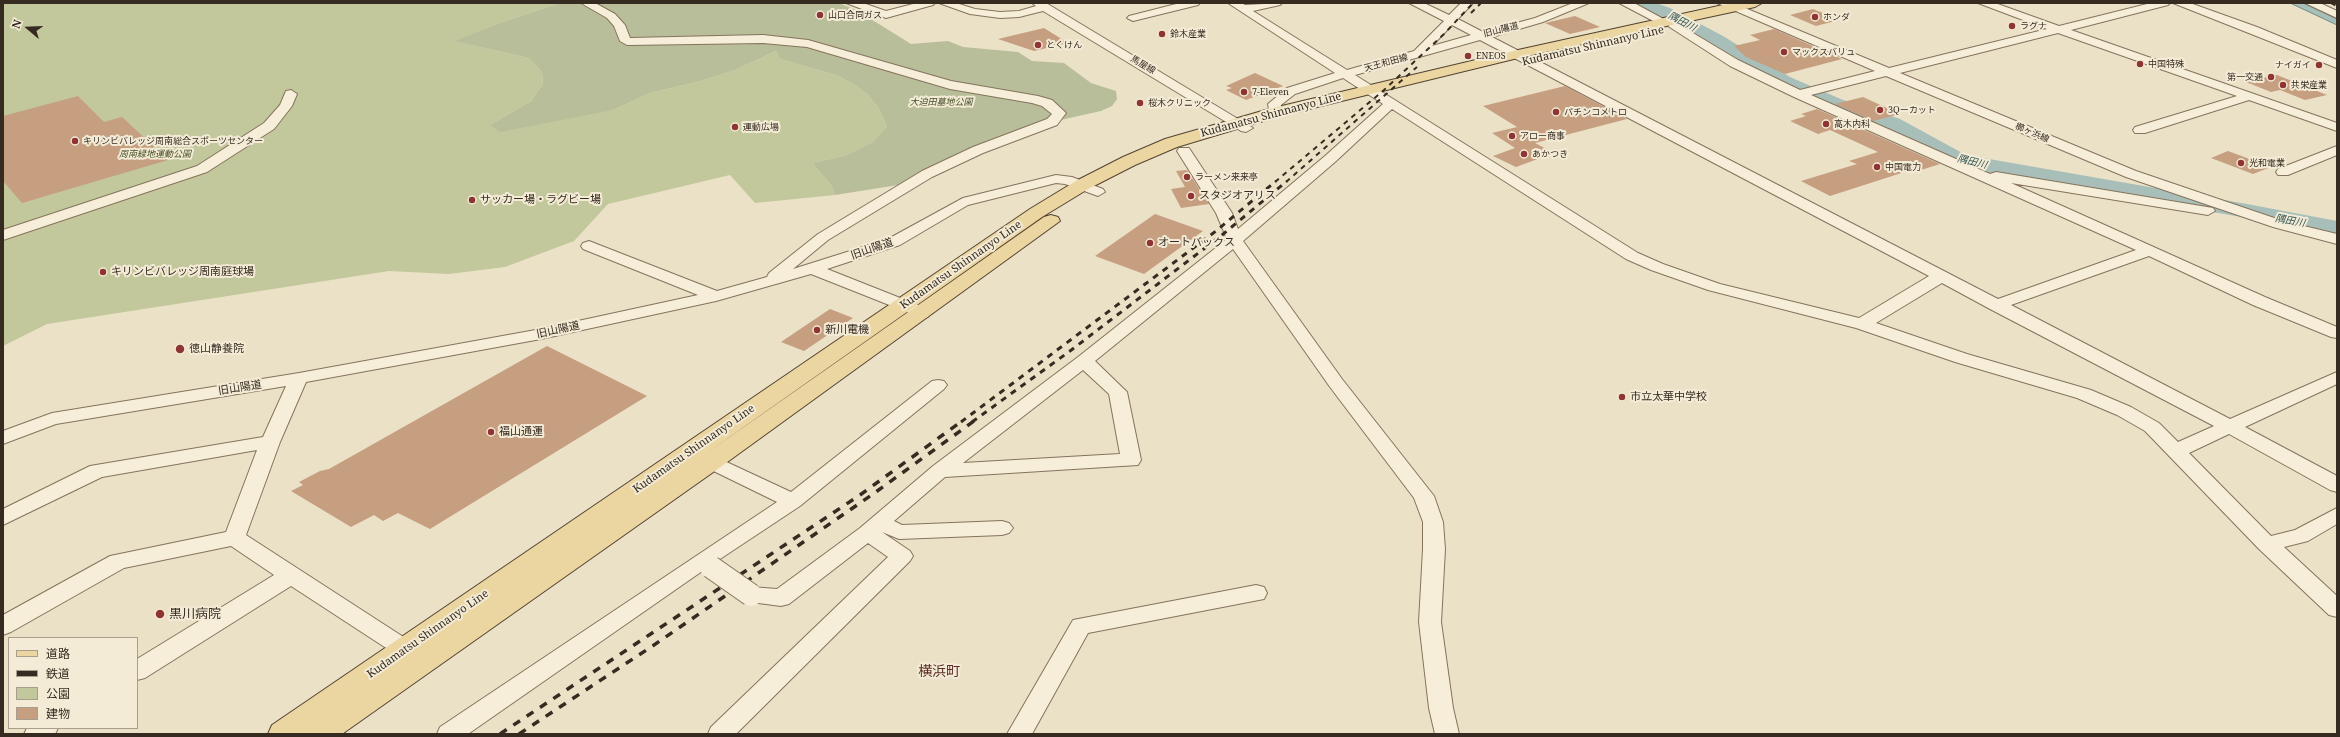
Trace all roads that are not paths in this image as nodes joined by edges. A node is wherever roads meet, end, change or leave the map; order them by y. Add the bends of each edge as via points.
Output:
1 (587, 3) edge
2 (852, 3) edge
3 (929, 3) edge
4 (945, 3) edge
5 (1194, 3) edge
6 (1276, 3) edge
7 (1415, 3) edge
8 (1467, 3) edge
9 (1583, 3) edge
10 (1625, 3) edge
11 (1755, 3) edge
12 (1984, 3) edge
13 (2164, 3) edge
14 (2179, 3) edge
15 (2311, 3) edge
16 (1042, 5) edge
17 (1729, 5) edge
18 (1239, 6) edge
19 (2337, 15) edge
20 (1133, 18) dead end
21 (1451, 20) junction
22 (1676, 23) junction
23 (2057, 28) junction
24 (1480, 35) junction
25 (1417, 55) junction
26 (1524, 58) junction
27 (2337, 64) edge
28 (1888, 72) junction
29 (1345, 74) junction
30 (291, 94) dead end
31 (1799, 94) junction
32 (2250, 96) junction
33 (1380, 97) junction
34 (1275, 112) junction
35 (1242, 125) junction
36 (2337, 127) edge
37 (2140, 130) dead end
38 (2337, 150) edge
39 (1184, 151) junction
40 (1970, 172) junction
41 (2283, 172) dead end
42 (2131, 174) junction
43 (1090, 188) junction
44 (2103, 194) junction
45 (3, 235) edge
46 (2337, 239) edge
47 (1235, 240) junction
48 (589, 246) dead end
49 (2337, 247) edge
50 (2150, 250) junction
51 (812, 269) junction
52 (1941, 276) junction
53 (772, 279) junction
54 (716, 296) junction
55 (1996, 305) junction
56 (913, 309) junction
57 (1862, 324) junction
58 (2337, 333) edge
59 (1084, 361) junction
60 (2337, 377) edge
61 (299, 378) junction
62 (938, 385) dead end
63 (2229, 426) junction
64 (3, 438) edge
65 (270, 442) junction
66 (2176, 451) junction
67 (691, 452) junction
68 (710, 462) junction
69 (940, 471) junction
70 (2337, 485) edge
71 (793, 501) junction
72 (2337, 515) edge
73 (3, 518) edge
74 (874, 528) junction
75 (1002, 528) dead end
76 (234, 538) junction
77 (2267, 544) junction
78 (707, 563) junction
79 (291, 575) junction
80 (1256, 593) dead end
81 (2337, 609) edge
82 (3, 626) edge
83 (405, 650) junction
84 (424, 661) junction
85 (138, 670) edge
86 (283, 734) edge
87 (319, 734) edge
88 (449, 734) edge
89 (720, 734) edge
90 (1019, 734) edge
91 (1447, 734) edge

1 - 53 street via 610,16 619,25 627,41 763,39 808,44 950,85 1033,99 1047,103 1059,113 1052,122 978,150 894,193 823,237
2 - 3 street via 886,15
4 - 16 street via 974,12 1000,15 1019,14
5 - 20 street
6 - 18 street
7 - 21 street
8 - 21 street, 天王和田線
9 - 24 street, 旧山陽道 via 1539,20
10 - 22 street
11 - 17 main road, Kudamatsu Shinnanyo Line
12 - 23 street
13 - 23 street
14 - 27 street via 2253,28
15 - 19 street
16 - 35 street, 馬屋線
17 - 22 main road, Kudamatsu Shinnanyo Line via 1725,14
17 - 28 street, 櫛ヶ浜線
18 - 29 street
21 - 24 street
21 - 25 street, 天王和田線
22 - 26 main road, Kudamatsu Shinnanyo Line
22 - 31 street via 1734,63
23 - 28 street
23 - 32 street
24 - 25 street, 旧山陽道
24 - 26 street
25 - 29 street, 天王和田線
26 - 33 main road, Kudamatsu Shinnanyo Line
26 - 52 street
28 - 31 street
28 - 42 street, 櫛ヶ浜線
29 - 33 street, 天王和田線
29 - 34 street via 1308,84 1291,92 1274,104
30 - 45 street via 286,106 269,126 202,169
31 - 40 street
32 - 36 street
32 - 37 street
33 - 34 main road, Kudamatsu Shinnanyo Line
33 - 35 main road, Kudamatsu Shinnanyo Line
33 - 47 street via 1330,159
33 - 57 street, 天王和田線 via 1632,256 1714,287
34 - 35 main road, Kudamatsu Shinnanyo Line
35 - 39 main road, Kudamatsu Shinnanyo Line
35 - 43 main road, Kudamatsu Shinnanyo Line via 1171,143
38 - 41 street
39 - 43 main road, Kudamatsu Shinnanyo Line
39 - 47 street via 1224,213
40 - 44 street
40 - 50 street
42 - 44 street
42 - 46 street, 櫛ヶ浜線 via 2278,224
43 - 51 street, 旧山陽道 via 1056,179 962,202 894,242
43 - 56 main road, Kudamatsu Shinnanyo Line via 1052,220
44 - 49 street via 2203,209
47 - 59 street
47 - 91 street via 1336,382 1424,496 1433,522 1430,622 1441,708
48 - 54 street
50 - 55 street
50 - 58 street via 2259,301
51 - 53 street, 旧山陽道
51 - 56 street
52 - 55 street
52 - 57 street
53 - 54 street, 旧山陽道
54 - 61 street, 旧山陽道 via 541,334
55 - 63 street
56 - 67 main road, Kudamatsu Shinnanyo Line
56 - 68 main road, Kudamatsu Shinnanyo Line
57 - 66 street, 天王和田線 via 1961,358 2084,394 2124,411 2152,427
59 - 69 street
59 - 69 street via 1118,392 1131,460
60 - 63 street
61 - 64 street, 旧山陽道 via 52,419
61 - 65 street
62 - 71 street
63 - 66 street
63 - 70 street
65 - 73 street via 98,471
65 - 76 street
66 - 77 street, 天王和田線
67 - 68 street
67 - 83 main road, Kudamatsu Shinnanyo Line
68 - 71 street
68 - 84 main road, Kudamatsu Shinnanyo Line
69 - 74 street
71 - 78 street
72 - 77 street via 2301,536
74 - 75 street via 900,532
74 - 78 street, bridge via 781,598 751,595
74 - 89 street via 902,556
76 - 79 street
76 - 82 street via 118,561
77 - 81 street, 天王和田線
78 - 88 street
79 - 83 street
79 - 85 street
80 - 90 street via 1081,626
83 - 84 street
83 - 86 main road, Kudamatsu Shinnanyo Line
84 - 87 main road, Kudamatsu Shinnanyo Line

